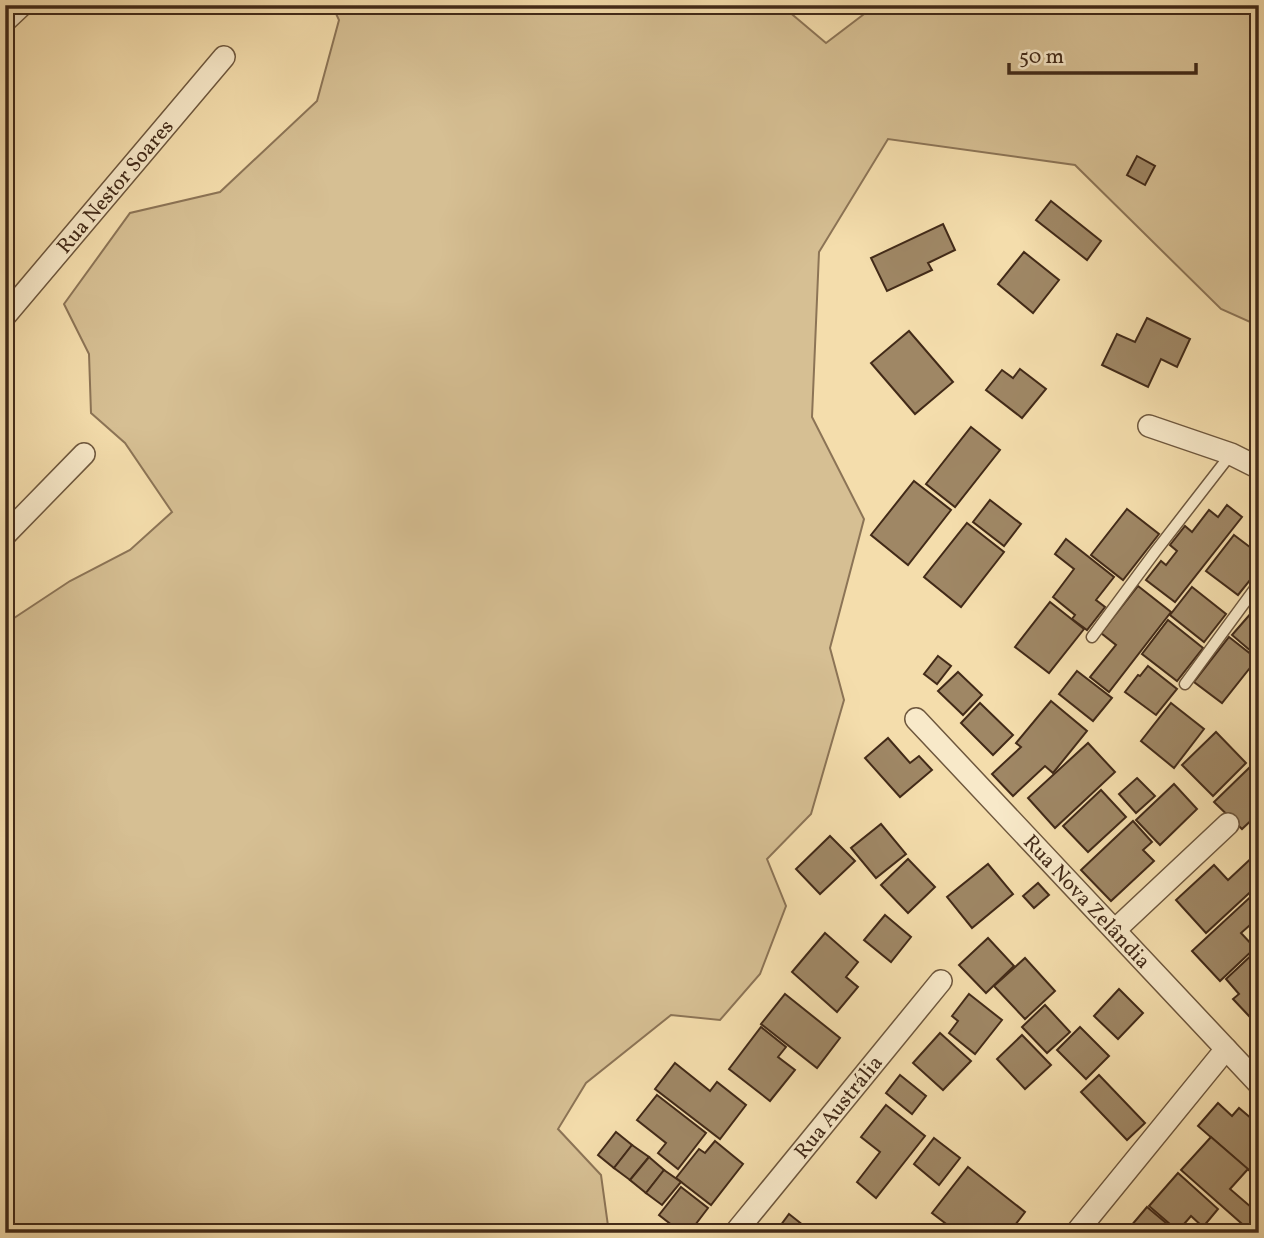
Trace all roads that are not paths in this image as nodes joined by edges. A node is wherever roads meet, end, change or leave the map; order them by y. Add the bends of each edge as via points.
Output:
1 (22, 5) edge
2 (5, 21) edge
3 (224, 57) dead end
4 (5, 316) edge
5 (1149, 426) dead end
6 (84, 453) dead end
7 (1231, 454) junction
8 (1259, 468) edge
9 (5, 535) edge
10 (1259, 583) edge
11 (1092, 637) dead end
12 (1185, 684) dead end
13 (916, 719) dead end
14 (1228, 824) dead end
15 (1115, 930) junction
16 (941, 981) dead end
17 (1226, 1049) junction
18 (1259, 1084) edge
19 (735, 1233) edge
20 (1076, 1233) edge

1 - 2 street
3 - 4 street, Rua Nestor Soares
5 - 7 street
6 - 9 street
7 - 8 street
7 - 11 lane
10 - 12 lane
13 - 15 street, Rua Nova Zelândia
14 - 15 street
15 - 17 street, Rua Nova Zelândia
16 - 19 street, Rua Austrália
17 - 18 street, Rua Nova Zelândia
17 - 20 street

